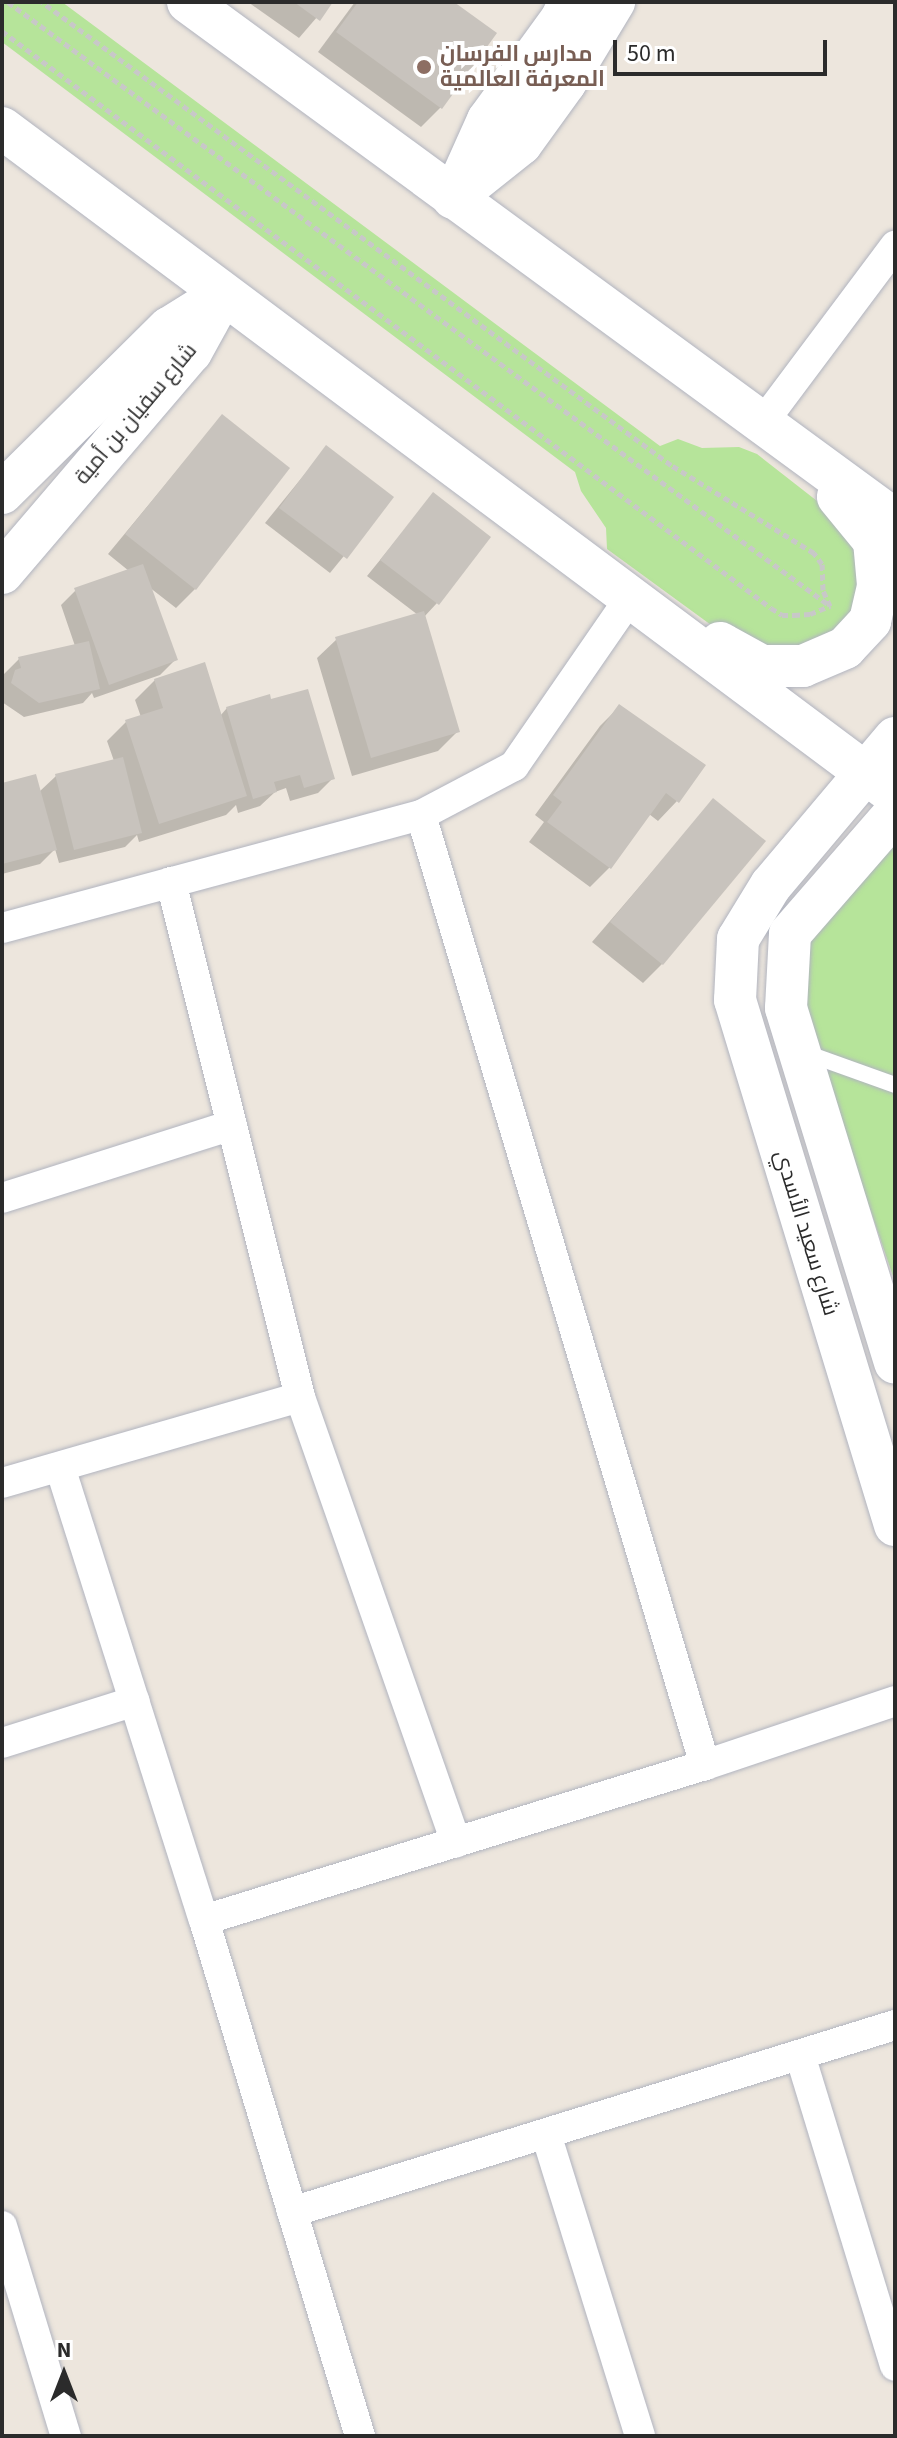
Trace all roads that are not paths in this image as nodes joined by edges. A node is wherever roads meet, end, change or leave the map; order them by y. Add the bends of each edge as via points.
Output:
1 (188, 2) edge
2 (569, 2) edge
3 (614, 2) edge
4 (2, 128) edge
5 (453, 198) junction
6 (895, 246) edge
7 (223, 294) junction
8 (761, 425) junction
9 (2, 493) edge
10 (895, 520) edge
11 (2, 573) edge
12 (629, 599) junction
13 (895, 738) edge
14 (880, 783) edge
15 (895, 813) edge
16 (421, 815) junction
17 (171, 882) junction
18 (2, 928) edge
19 (798, 1051) junction
20 (895, 1085) edge
21 (232, 1125) junction
22 (2, 1198) edge
23 (895, 1363) edge
24 (300, 1397) junction
25 (60, 1467) junction
26 (2, 1483) edge
27 (895, 1525) edge
28 (135, 1701) junction
29 (895, 1701) edge
30 (2, 1743) edge
31 (705, 1765) junction
32 (456, 1842) junction
33 (204, 1920) junction
34 (895, 2025) edge
35 (800, 2055) junction
36 (546, 2134) junction
37 (292, 2212) junction
38 (2, 2226) edge
39 (13, 2302) edge
40 (895, 2366) edge
41 (66, 2436) edge
42 (360, 2436) edge
43 (640, 2436) edge

1 - 5 street
2 - 5 street via 488,120
3 - 5 street via 521,144
4 - 7 street
5 - 8 street
6 - 8 street
7 - 9 street, شارع سفيان بن أمية via 169,328
7 - 11 street, شارع سفيان بن أمية via 191,352
7 - 12 street
8 - 10 street
8 - 12 street via 848,505 874,541 878,585 870,621 845,618 845,648 803,666 762,666
12 - 14 street
12 - 16 street via 514,766
13 - 14 street
14 - 27 street, شارع سعيد الأسدي via 771,885 738,939 735,1000
15 - 19 street, شارع سعيد الأسدي via 790,934 786,1008
16 - 17 street
16 - 31 street
17 - 18 street
17 - 21 street
19 - 20 lane
19 - 23 street, شارع سعيد الأسدي
21 - 22 street
21 - 24 street
24 - 25 street
24 - 32 street
25 - 26 street
25 - 28 street
28 - 30 street
28 - 33 street
29 - 31 street
31 - 32 street
32 - 33 street
33 - 37 street
34 - 35 street
35 - 36 street
35 - 40 street
36 - 37 street
36 - 43 street
37 - 42 street
38 - 39 street
39 - 41 street

